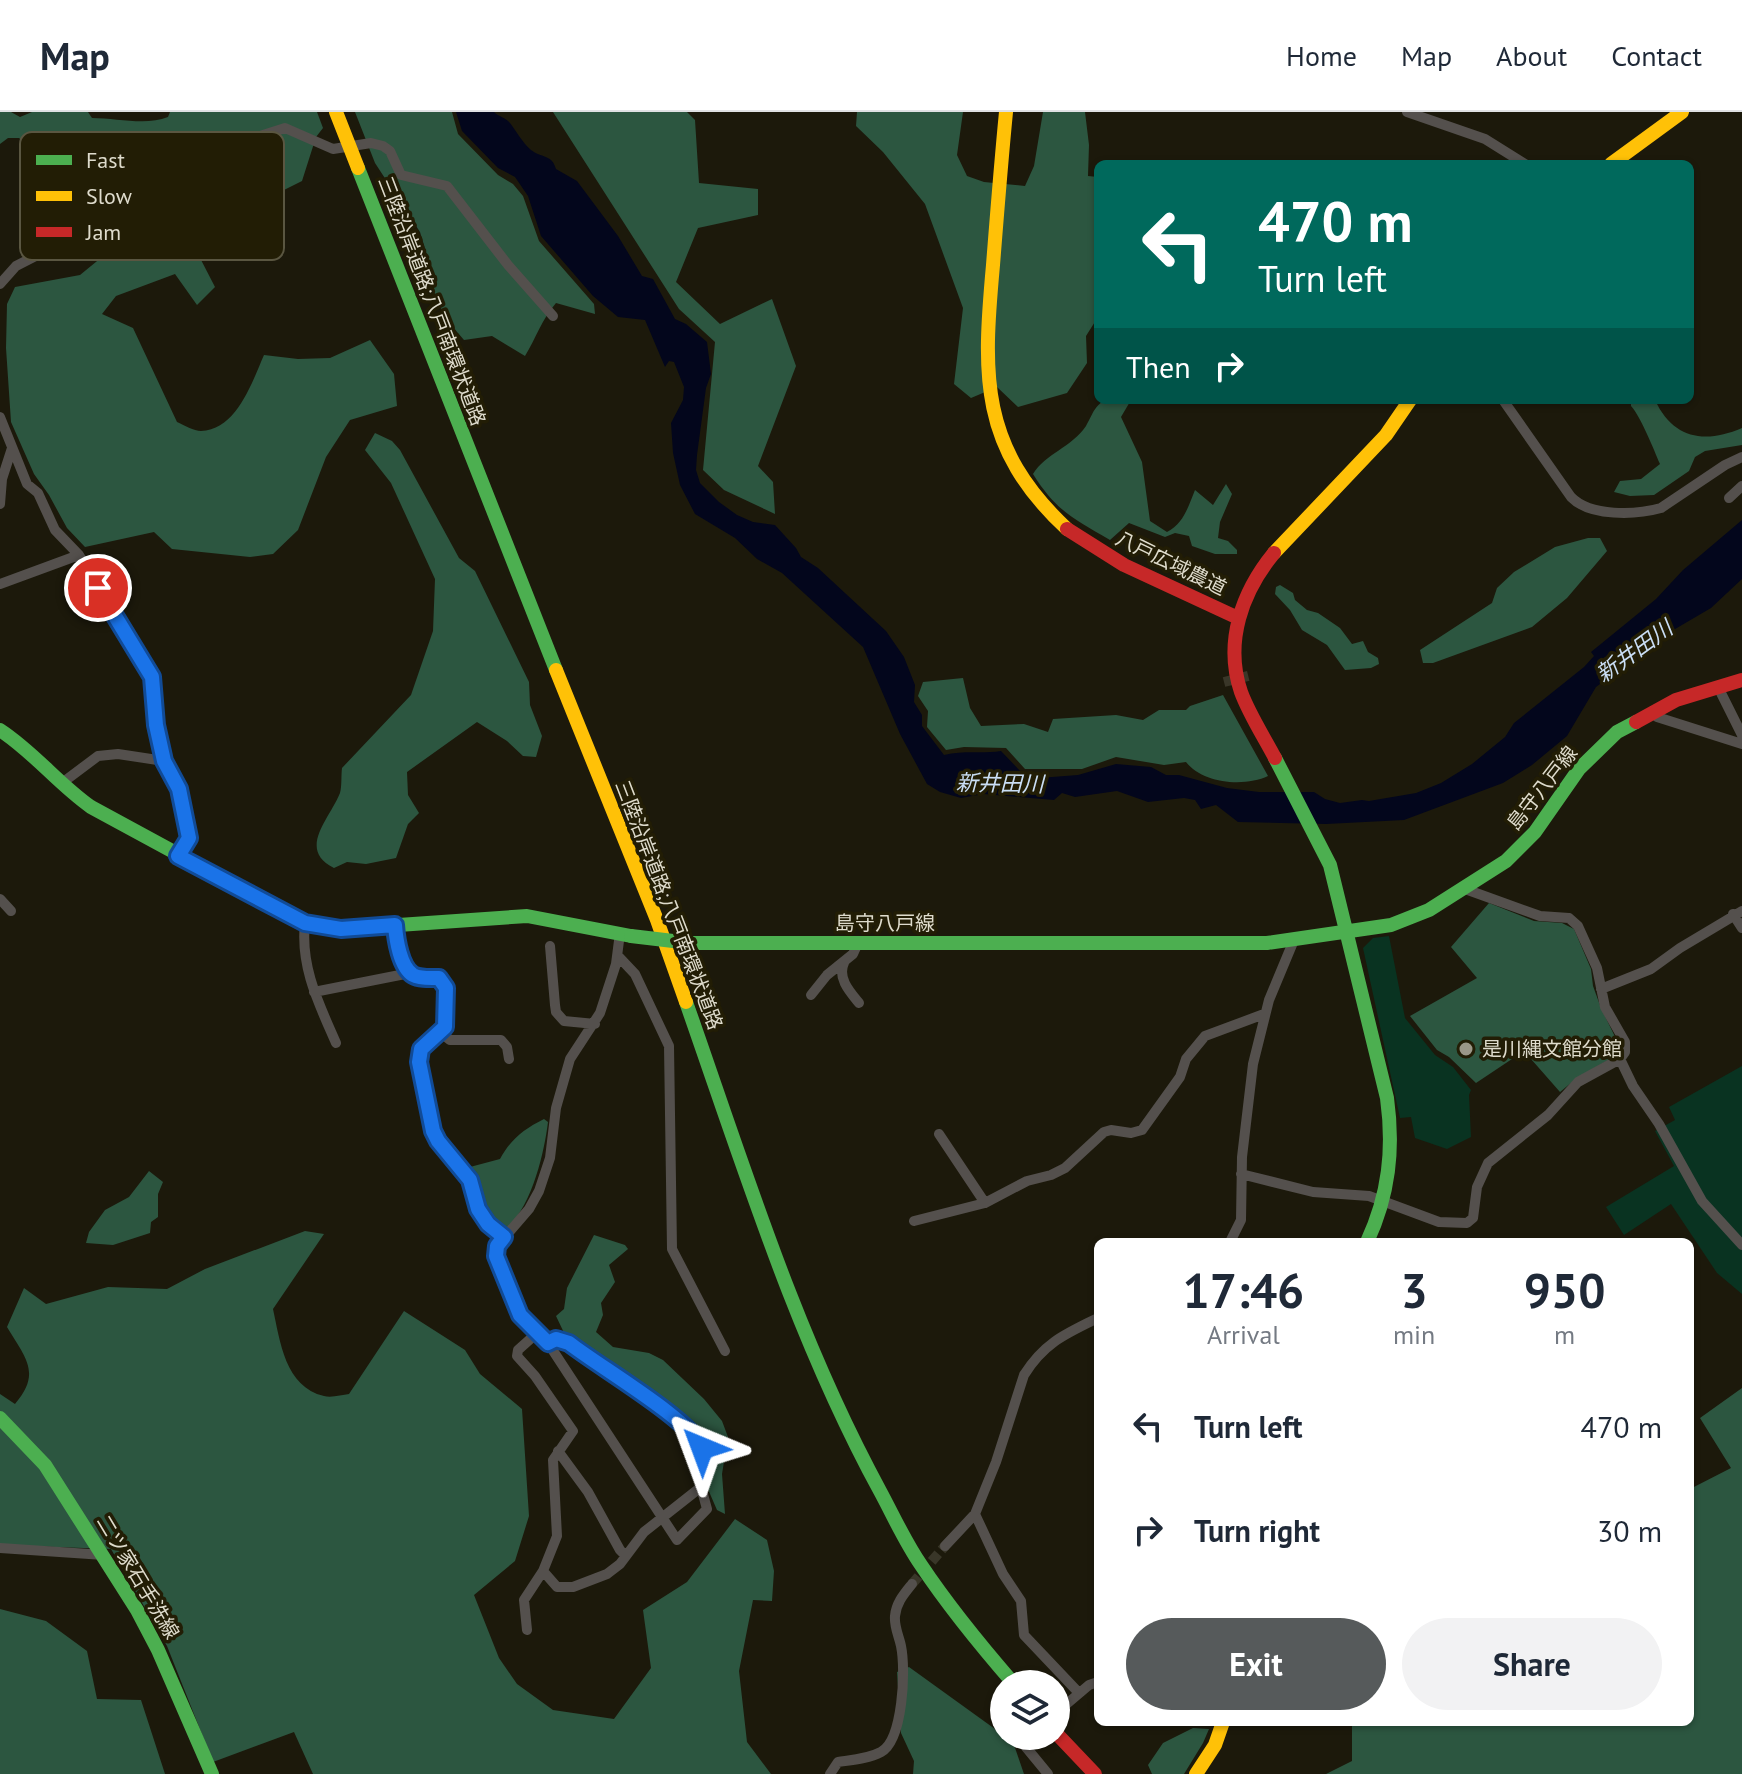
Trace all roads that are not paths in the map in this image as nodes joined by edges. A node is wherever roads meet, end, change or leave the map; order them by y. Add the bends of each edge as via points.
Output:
1 (336, 112) edge
2 (1006, 112) edge
3 (1407, 112) edge
4 (1678, 113) edge
5 (272, 132) edge
6 (1519, 160) edge
7 (1616, 160) edge
8 (28, 260) edge
9 (3, 281) edge
10 (0, 296) edge
11 (553, 316) dead end
12 (1407, 404) edge
13 (1506, 404) edge
14 (0, 417) edge
15 (12, 448) junction
16 (1742, 457) edge
17 (1742, 486) edge
18 (1729, 498) dead end
19 (0, 504) edge
20 (79, 555) junction
21 (0, 584) edge
22 (1236, 617) junction
23 (1742, 680) edge
24 (1718, 687) junction
25 (1653, 711) junction
26 (0, 730) edge
27 (1742, 735) edge
28 (1742, 744) edge
29 (164, 761) junction
30 (62, 783) junction
31 (178, 856) junction
32 (1465, 889) junction
33 (0, 899) edge
34 (11, 911) dead end
35 (1738, 912) edge
36 (305, 923) junction
37 (395, 925) junction
38 (1742, 928) edge
39 (1348, 930) junction
40 (626, 935) junction
41 (1294, 940) junction
42 (858, 943) junction
43 (550, 946) dead end
44 (618, 956) junction
45 (844, 962) junction
46 (410, 973) junction
47 (1601, 989) junction
48 (314, 992) junction
49 (811, 995) dead end
50 (859, 1003) dead end
51 (1264, 1014) junction
52 (595, 1024) junction
53 (441, 1033) junction
54 (336, 1043) dead end
55 (509, 1059) dead end
56 (1620, 1059) junction
57 (939, 1134) dead end
58 (1241, 1174) junction
59 (1384, 1199) junction
60 (985, 1203) junction
61 (914, 1221) dead end
62 (504, 1237) junction
63 (1232, 1238) edge
64 (1369, 1238) edge
65 (1742, 1245) edge
66 (1094, 1320) edge
67 (537, 1333) junction
68 (548, 1343) junction
69 (725, 1351) dead end
70 (0, 1418) edge
71 (558, 1451) junction
72 (701, 1487) junction
73 (975, 1514) junction
74 (661, 1518) junction
75 (945, 1546) tunnel mouth
76 (0, 1548) edge
77 (104, 1555) junction
78 (626, 1556) junction
79 (543, 1571) junction
80 (912, 1584) tunnel mouth
81 (527, 1630) dead end
82 (1002, 1670) edge
83 (1094, 1683) edge
84 (1075, 1696) junction
85 (1070, 1700) edge
86 (1222, 1726) edge
87 (1070, 1748) edge
88 (1028, 1750) edge
89 (212, 1774) edge
90 (830, 1774) edge
91 (1048, 1774) edge
92 (1095, 1774) edge
93 (1196, 1774) edge

1 - 82 main road, 三陸沿岸道路;八戸南環状道路, bridge via 657,920 819,1367 919,1563
2 - 22 main road, 八戸広域農道 via 987,370 1008,451 1049,512 1087,544
3 - 6 street via 1485,139
4 - 7 main road
5 - 11 street via 285,128 333,149 383,146 401,175 447,186
8 - 9 street
9 - 10 street
12 - 22 main road via 1374,449 1268,559
13 - 16 street via 1571,497 1587,509 1661,508
14 - 15 street
15 - 19 street
15 - 20 street via 55,530
17 - 18 street
20 - 21 street
20 - 29 street via 152,677
22 - 39 main road, 八戸広域農道 via 1236,676 1330,865
23 - 24 main road, 島守八戸線
24 - 25 main road, 島守八戸線
24 - 27 street
25 - 28 street via 1657,717
25 - 32 main road, 島守八戸線 via 1598,749 1522,846
26 - 30 main road, 島守八戸線
29 - 30 street via 98,756
29 - 31 street via 179,789 189,838
30 - 31 main road, 島守八戸線 via 91,807
31 - 36 main road, 島守八戸線
32 - 39 main road, 島守八戸線 via 1410,920
32 - 47 street via 1540,916 1569,918 1587,942
33 - 34 street
35 - 38 street
35 - 47 street via 1651,969
36 - 37 main road, 島守八戸線 via 341,929
36 - 48 street
37 - 40 main road, 島守八戸線 via 527,916
37 - 46 street
39 - 41 main road, 島守八戸線
39 - 59 main road, 八戸広域農道 via 1390,1118 1391,1168
40 - 42 main road, 島守八戸線, bridge via 690,943
40 - 44 street
41 - 42 main road, 島守八戸線
41 - 51 street
42 - 45 street
43 - 52 street via 556,1012 564,1021
44 - 52 street
44 - 69 street via 635,974 669,1046 672,1249
45 - 49 street
45 - 50 street via 844,982
46 - 48 street
46 - 53 street via 445,983
47 - 56 street via 1625,1042
48 - 54 street
51 - 58 street via 1247,1102
51 - 60 street via 1205,1036 1142,1130 1104,1132 1065,1168
52 - 62 street via 570,1059 539,1191
53 - 55 street via 450,1040 501,1040
53 - 62 street via 421,1049 419,1062 433,1131 470,1180 488,1224
56 - 59 street via 1578,1082 1548,1115 1488,1163 1471,1222 1439,1222
56 - 65 street via 1702,1201
57 - 60 street
58 - 59 street via 1313,1192
58 - 63 street via 1241,1220
59 - 64 main road, 八戸広域農道
60 - 61 street
62 - 67 street via 496,1256 520,1315
66 - 73 street via 1049,1344 1024,1375
67 - 68 street
67 - 71 street via 517,1356 573,1431
68 - 72 street via 569,1343 690,1431 702,1448
68 - 74 street
70 - 77 main road, 二ツ家石手洗線 via 45,1465
71 - 78 street
71 - 79 street via 553,1460 557,1536
72 - 74 street
72 - 74 street via 707,1509 680,1540
73 - 75 street
73 - 84 street via 1021,1601 1024,1635
74 - 78 street
76 - 77 street
77 - 89 main road, 二ツ家石手洗線 via 158,1650
78 - 79 street via 607,1574 573,1587 557,1587
79 - 81 street via 524,1600
80 - 90 street via 894,1620 903,1676 898,1725 890,1745 870,1756 838,1762
83 - 84 street
84 - 85 street
86 - 93 main road
87 - 92 main road
88 - 91 street

